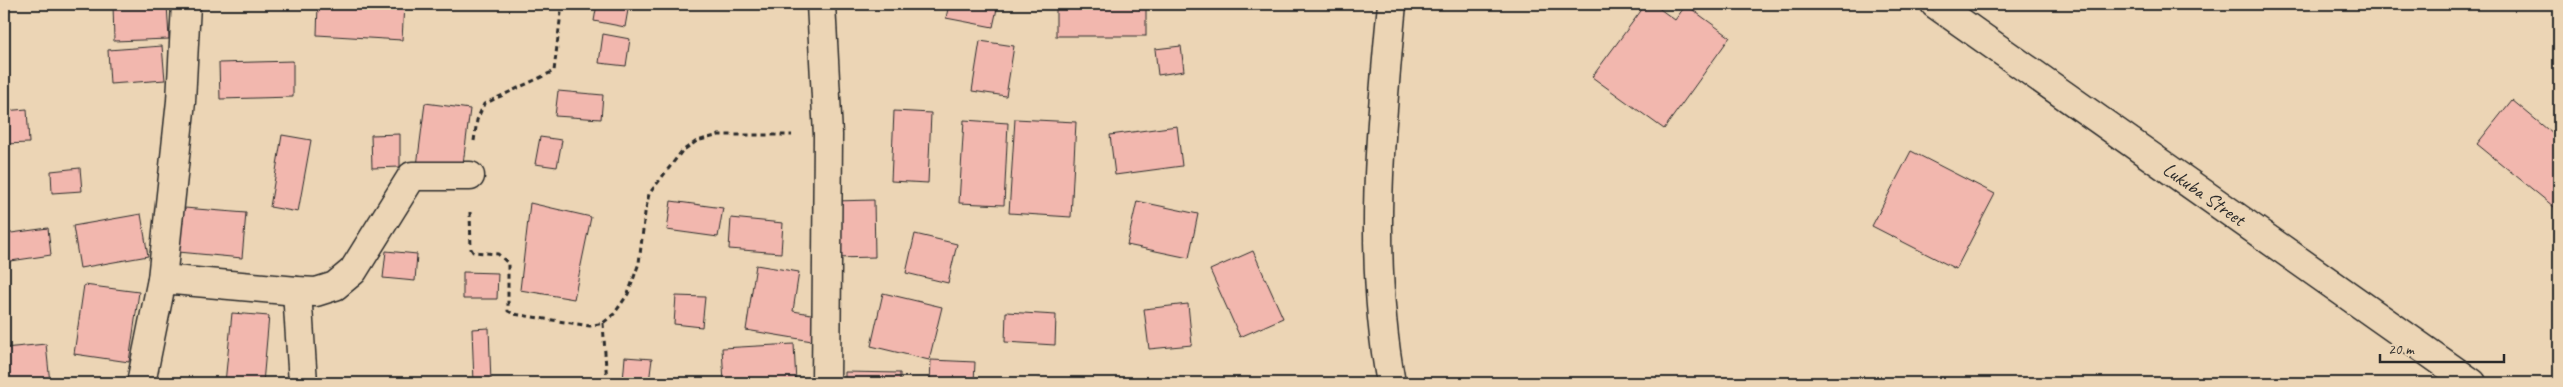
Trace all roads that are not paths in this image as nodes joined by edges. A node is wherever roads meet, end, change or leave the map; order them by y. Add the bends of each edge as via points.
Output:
1 (186, 4) edge
2 (821, 4) edge
3 (1392, 4) edge
4 (1935, 4) edge
5 (470, 176) road end
6 (162, 279) junction
7 (296, 291) junction
8 (141, 383) edge
9 (303, 383) edge
10 (826, 383) edge
11 (1391, 383) edge
12 (2472, 383) edge

1 - 6 street
2 - 10 street via 828,135
3 - 11 street via 1377,194 1384,347
4 - 12 street, Lukuba Street
5 - 7 street via 412,176 352,271 334,286 316,292
6 - 7 street
6 - 8 street
7 - 9 street

